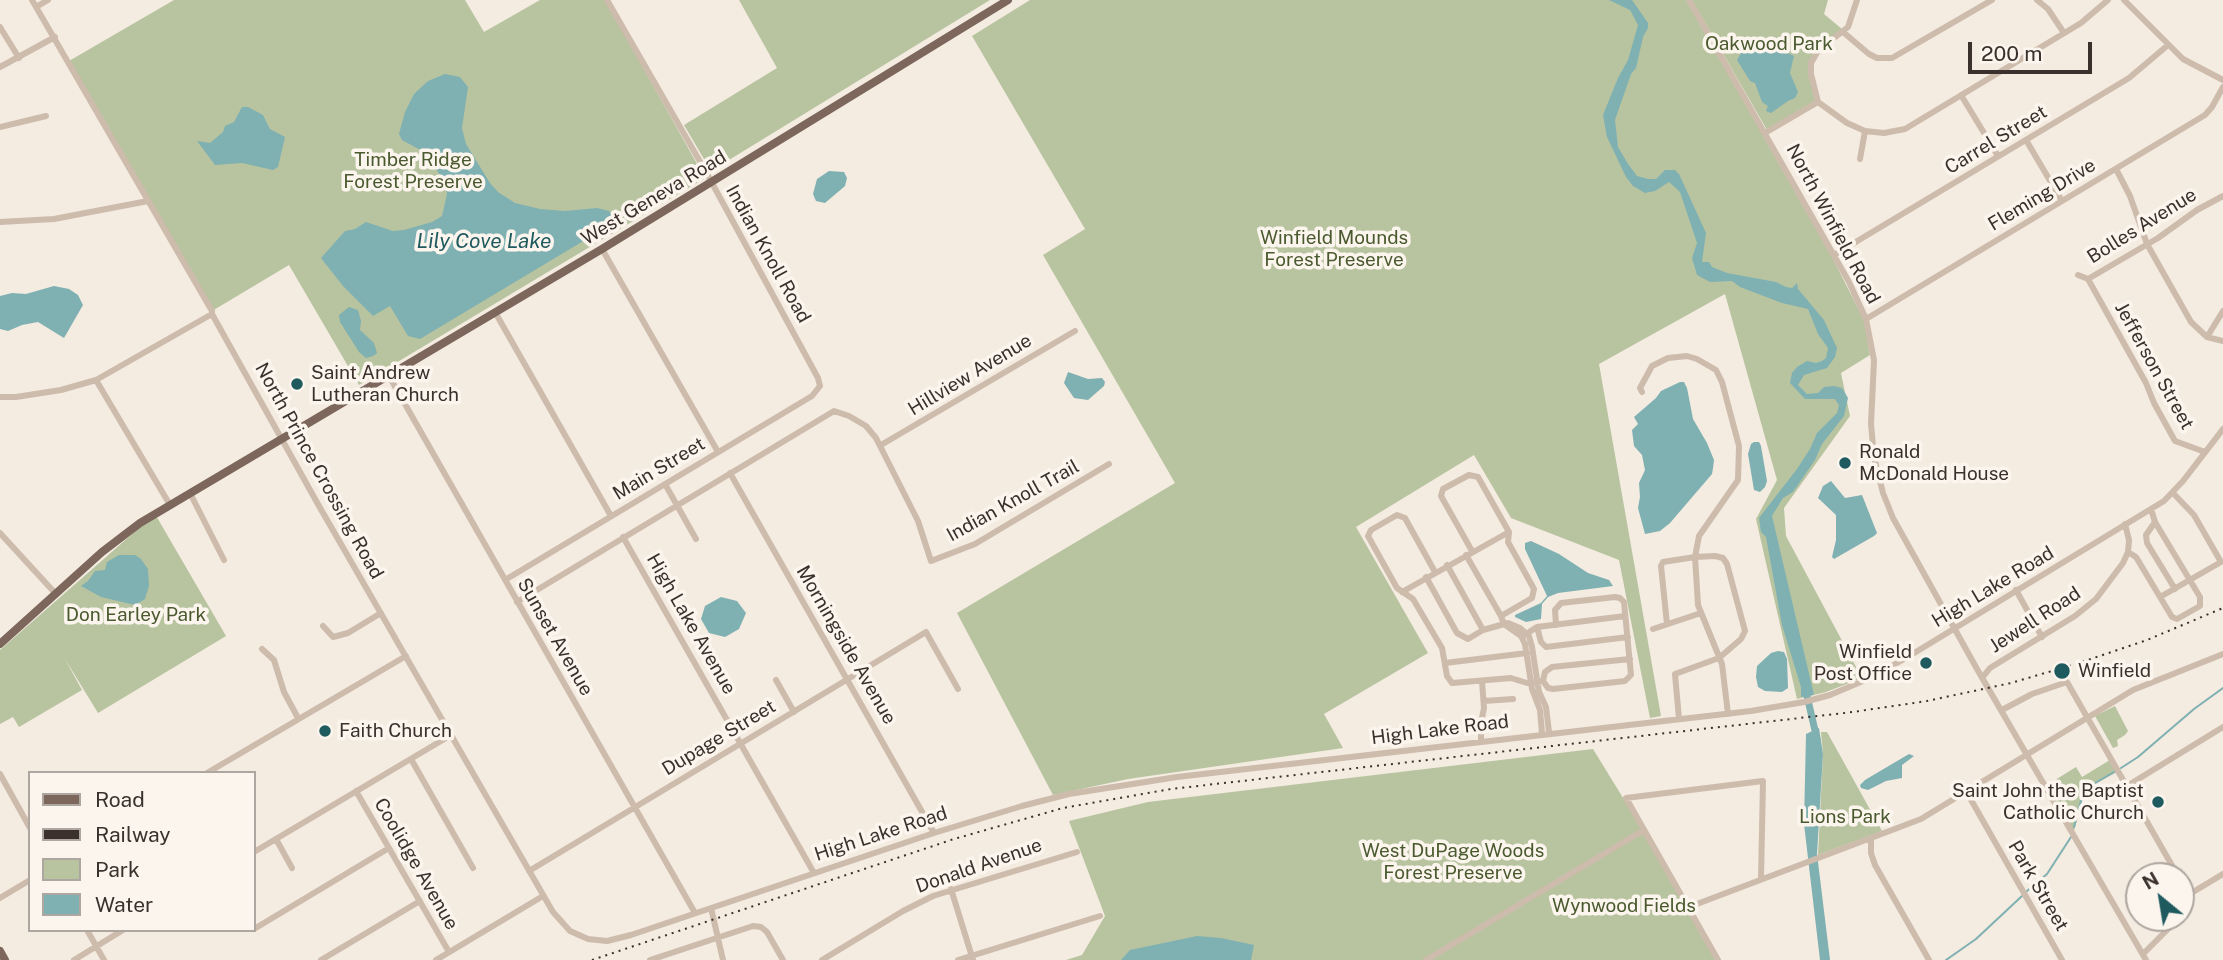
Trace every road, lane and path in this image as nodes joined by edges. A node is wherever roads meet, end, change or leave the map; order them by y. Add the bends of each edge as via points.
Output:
1 (32, 0) edge
2 (48, 0) edge
3 (607, 0) edge
4 (1008, 0) edge
5 (1689, 0) edge
6 (1857, 0) edge
7 (1992, 0) edge
8 (2037, 0) edge
9 (2108, 0) edge
10 (2124, 0) edge
11 (36, 7) junction
12 (0, 27) edge
13 (1843, 32) junction
14 (2064, 33) junction
15 (55, 37) junction
16 (2168, 45) junction
17 (19, 58) junction
18 (0, 68) edge
19 (2223, 80) edge
20 (2223, 87) edge
21 (1961, 95) junction
22 (1818, 102) junction
23 (46, 116) dead end
24 (0, 127) edge
25 (1865, 131) junction
26 (1765, 133) junction
27 (2026, 140) junction
28 (1998, 156) junction
29 (1860, 159) dead end
30 (2116, 169) junction
31 (711, 183) junction
32 (2223, 196) edge
33 (148, 201) junction
34 (2062, 201) junction
35 (0, 222) edge
36 (2147, 244) junction
37 (602, 249) junction
38 (1834, 255) junction
39 (2078, 275) dead end
40 (2088, 279) junction
41 (495, 312) junction
42 (2223, 312) edge
43 (212, 314) junction
44 (1866, 319) junction
45 (1075, 331) dead end
46 (2207, 337) junction
47 (2223, 341) edge
48 (389, 376) junction
49 (818, 378) joint
50 (96, 380) junction
51 (1642, 392) dead end
52 (0, 397) edge
53 (2223, 429) edge
54 (281, 438) junction
55 (881, 445) junction
56 (718, 452) junction
57 (2205, 452) junction
58 (1109, 464) dead end
59 (730, 473) junction
60 (664, 484) junction
61 (190, 493) junction
62 (2174, 493) junction
63 (170, 505) junction
64 (677, 505) junction
65 (2151, 509) junction
66 (611, 516) junction
67 (2155, 522) junction
68 (2125, 524) junction
69 (1509, 532) junction
70 (0, 533) edge
71 (624, 537) junction
72 (696, 539) dead end
73 (1469, 553) junction
74 (2127, 554) junction
75 (1695, 557) junction
76 (224, 560) dead end
77 (2222, 561) edge
78 (1447, 565) junction
79 (1435, 572) junction
80 (1426, 578) junction
81 (505, 580) junction
82 (2190, 580) junction
83 (2175, 589) junction
84 (2016, 590) junction
85 (1402, 592) junction
86 (55, 593) junction
87 (2160, 597) junction
88 (517, 601) junction
89 (381, 613) junction
90 (1701, 613) junction
91 (1501, 616) junction
92 (1625, 616) junction
93 (1504, 624) junction
94 (1667, 624) junction
95 (1556, 625) junction
96 (323, 626) dead end
97 (1537, 627) junction
98 (1954, 628) junction
99 (1653, 629) dead end
100 (1483, 630) junction
101 (1524, 635) junction
102 (1628, 637) junction
103 (2042, 637) junction
104 (0, 643) edge
105 (262, 649) dead end
106 (1527, 653) junction
107 (2223, 654) edge
108 (406, 656) junction
109 (1719, 658) junction
110 (1630, 659) junction
111 (1445, 663) junction
112 (1990, 668) junction
113 (1977, 669) junction
114 (1982, 678) junction
115 (776, 680) dead end
116 (847, 680) junction
117 (1482, 681) junction
118 (1537, 681) junction
119 (958, 689) dead end
120 (1513, 699) dead end
121 (1484, 701) junction
122 (2002, 710) junction
123 (794, 712) junction
124 (1728, 714) junction
125 (2088, 718) junction
126 (298, 719) junction
127 (1678, 719) junction
128 (2223, 727) edge
129 (1545, 733) junction
130 (451, 735) junction
131 (1481, 740) junction
132 (741, 744) junction
133 (2028, 754) junction
134 (411, 759) junction
135 (209, 771) edge
136 (0, 775) edge
137 (2127, 786) junction
138 (356, 791) junction
139 (1966, 792) junction
140 (634, 808) junction
141 (28, 824) edge
142 (1644, 830) junction
143 (934, 832) junction
144 (1871, 838) junction
145 (276, 839) junction
146 (389, 848) junction
147 (256, 851) edge
148 (1077, 852) dead end
149 (2170, 862) edge
150 (292, 868) dead end
151 (473, 868) dead end
152 (529, 871) junction
153 (814, 873) junction
154 (2223, 874) edge
155 (1761, 880) junction
156 (28, 881) edge
157 (951, 889) junction
158 (2195, 891) edge
159 (543, 896) junction
160 (0, 898) edge
161 (420, 901) junction
162 (1689, 907) junction
163 (711, 908) junction
164 (695, 913) junction
165 (1100, 916) dead end
166 (256, 928) edge
167 (88, 932) edge
168 (120, 932) edge
169 (2167, 932) edge
170 (719, 937) junction
171 (596, 940) joint
172 (96, 946) junction
173 (0, 951) edge
174 (449, 952) junction
175 (2145, 957) edge
176 (972, 958) edge
177 (5, 960) edge
178 (74, 960) edge
179 (104, 960) edge
180 (321, 960) edge
181 (436, 960) edge
182 (651, 960) edge
183 (723, 960) edge
184 (783, 960) edge
185 (821, 960) edge
186 (958, 960) edge
187 (1426, 960) edge
188 (1718, 960) edge
189 (1929, 960) edge
190 (2062, 960) edge

1 - 11 street, North Prince Crossing Road
2 - 11 street
3 - 31 street, Indian Knoll Road
4 - 31 main road, West Geneva Road
5 - 26 street, North Winfield Road
6 - 13 street
7 - 13 street via 1892,58 1869,54
8 - 14 street
9 - 14 street
10 - 16 street
11 - 15 street, North Prince Crossing Road
12 - 17 street
13 - 22 street via 1818,51 1811,63
14 - 21 street
15 - 17 street
15 - 33 street, North Prince Crossing Road
16 - 19 street via 2189,63
16 - 27 street, Carrel Street via 2129,78
17 - 18 street
20 - 30 street, Fleming Drive via 2205,115
21 - 25 street via 1905,129
21 - 28 street
22 - 25 street
22 - 26 street
23 - 24 street
25 - 29 street
26 - 38 street, North Winfield Road
27 - 28 street, Carrel Street
27 - 34 street
28 - 38 street, Carrel Street
30 - 34 street, Fleming Drive
30 - 36 street
31 - 37 main road, West Geneva Road
31 - 49 street, Indian Knoll Road
32 - 36 street, Bolles Avenue
33 - 35 street via 54,219
33 - 43 street, North Prince Crossing Road
34 - 44 street, Fleming Drive
36 - 40 street, Bolles Avenue
36 - 46 street via 2191,322
37 - 41 main road, West Geneva Road
37 - 56 street
38 - 44 street, North Winfield Road
39 - 40 street, Bolles Avenue
40 - 57 street, Jefferson Street via 2175,441
41 - 48 main road, West Geneva Road
41 - 66 street
42 - 46 street
43 - 50 street
43 - 54 street, North Prince Crossing Road
44 - 98 street, North Winfield Road via 1874,360 1871,436 1879,482 1902,538
45 - 55 street, Hillview Avenue
46 - 47 street
48 - 54 main road, West Geneva Road
48 - 81 street, Sunset Avenue
49 - 56 street, Main Street via 820,386 812,396
50 - 52 street via 61,390
50 - 63 street
51 - 75 street via 1652,366 1668,358 1692,357 1721,378 1739,448 1738,480 1699,536
53 - 57 street, High Lake Road
54 - 61 main road, West Geneva Road
54 - 89 street, North Prince Crossing Road
55 - 58 street, Indian Knoll Trail via 918,521 931,561 975,544
55 - 59 street, Main Street via 866,426 834,411
56 - 60 street, Main Street
57 - 62 street, High Lake Road
59 - 64 street, Main Street
59 - 116 street, Morningside Avenue
60 - 64 street
60 - 66 street, Main Street
61 - 63 main road, West Geneva Road
61 - 76 street
62 - 65 street, High Lake Road
62 - 77 street via 2194,515
63 - 86 main road, West Geneva Road via 123,535
64 - 71 street, Main Street
64 - 72 street
65 - 67 street
65 - 68 street, High Lake Road
66 - 81 street, Main Street
67 - 82 street
67 - 83 street via 2146,535 2147,543
68 - 74 street
68 - 84 street, High Lake Road
69 - 73 street
69 - 73 street via 1478,477 1469,475 1443,489 1441,496
69 - 91 street via 1508,542 1534,589 1532,598
70 - 86 street
71 - 88 street, Main Street
71 - 132 street, High Lake Avenue
73 - 78 street
73 - 91 street
74 - 87 street via 2136,557
74 - 103 street, Jewell Road via 2091,604
75 - 90 street
75 - 94 street via 1668,560 1661,566
75 - 109 street via 1725,560 1745,631
77 - 82 street
78 - 79 street
78 - 100 street
79 - 80 street
79 - 85 street via 1405,518 1397,515 1371,530 1368,536
80 - 85 street
80 - 100 street via 1457,634 1468,639
81 - 88 street, Sunset Avenue
82 - 83 street
82 - 87 street via 2200,606 2177,619
83 - 87 street
84 - 98 street, High Lake Road
84 - 103 street
85 - 111 street via 1413,599 1442,648
86 - 104 main road, West Geneva Road
88 - 140 street, Sunset Avenue
89 - 96 street via 348,633 333,636
89 - 108 street, North Prince Crossing Road
90 - 94 street
90 - 109 street
91 - 93 street
92 - 95 street
92 - 95 street via 1624,602 1618,597 1563,602 1555,610
92 - 102 street
93 - 100 street
93 - 101 street via 1516,625
94 - 99 street
95 - 97 street
97 - 101 street
97 - 102 street via 1546,647
98 - 113 street, North Winfield Road
98 - 124 street, High Lake Road via 1870,678 1816,699
101 - 106 street
101 - 118 street via 1532,647
102 - 110 street
103 - 112 street, Jewell Road
105 - 126 street via 274,660
106 - 111 street
106 - 118 street
107 - 125 street via 2133,690
108 - 126 street
108 - 130 street, North Prince Crossing Road
109 - 124 street
109 - 127 street via 1675,674
110 - 118 street via 1552,667
110 - 118 street via 1631,675 1625,681 1553,689
111 - 117 street via 1452,683
112 - 113 street, Jewell Road
112 - 114 street, Jewell Road
113 - 114 street, North Winfield Road
114 - 122 street, North Winfield Road
115 - 123 street
116 - 119 street, Dupage Street via 926,632
116 - 123 street, Dupage Street
116 - 143 street, Morningside Avenue
117 - 118 street
117 - 121 street
118 - 129 street via 1546,708
120 - 121 street
121 - 131 street
122 - 125 street via 2067,682
122 - 133 street, North Winfield Road
123 - 132 street, Dupage Street
124 - 127 street, High Lake Road
125 - 133 street
125 - 137 street
126 - 135 street
127 - 129 street, High Lake Road
128 - 137 street
129 - 131 street, High Lake Road
130 - 134 street
130 - 152 street, North Prince Crossing Road
131 - 143 street, High Lake Road via 1109,786
132 - 140 street, Dupage Street
132 - 153 street, High Lake Avenue
133 - 139 street
133 - 175 street, North Winfield Road
134 - 138 street
134 - 151 street
136 - 141 street
137 - 149 street
138 - 145 street
138 - 146 street, Coolidge Avenue
139 - 144 street via 1922,818
139 - 190 street, Park Street
140 - 152 street, Dupage Street
140 - 164 street, Sunset Avenue
142 - 155 street via 1626,798 1763,781
142 - 162 street
142 - 187 street
143 - 153 street, High Lake Road
144 - 155 street
144 - 189 street via 1875,865
145 - 147 street
145 - 150 street
146 - 161 street, Coolidge Avenue
146 - 166 street
148 - 157 street, Donald Avenue
152 - 159 street, North Prince Crossing Road
153 - 163 street, High Lake Road
154 - 158 street
155 - 162 street
156 - 160 street
157 - 176 street
157 - 185 street, Donald Avenue via 903,911
159 - 171 street, North Prince Crossing Road via 565,927
159 - 174 street
161 - 174 street, Coolidge Avenue
161 - 180 street
162 - 188 street
163 - 164 street, High Lake Road
163 - 170 street
164 - 171 street, High Lake Road via 620,939
165 - 176 street
167 - 172 street
168 - 172 street
169 - 175 street
170 - 182 street
170 - 183 street
170 - 184 street via 761,927
172 - 178 street
172 - 179 street
173 - 177 main road
174 - 181 street
176 - 186 street

